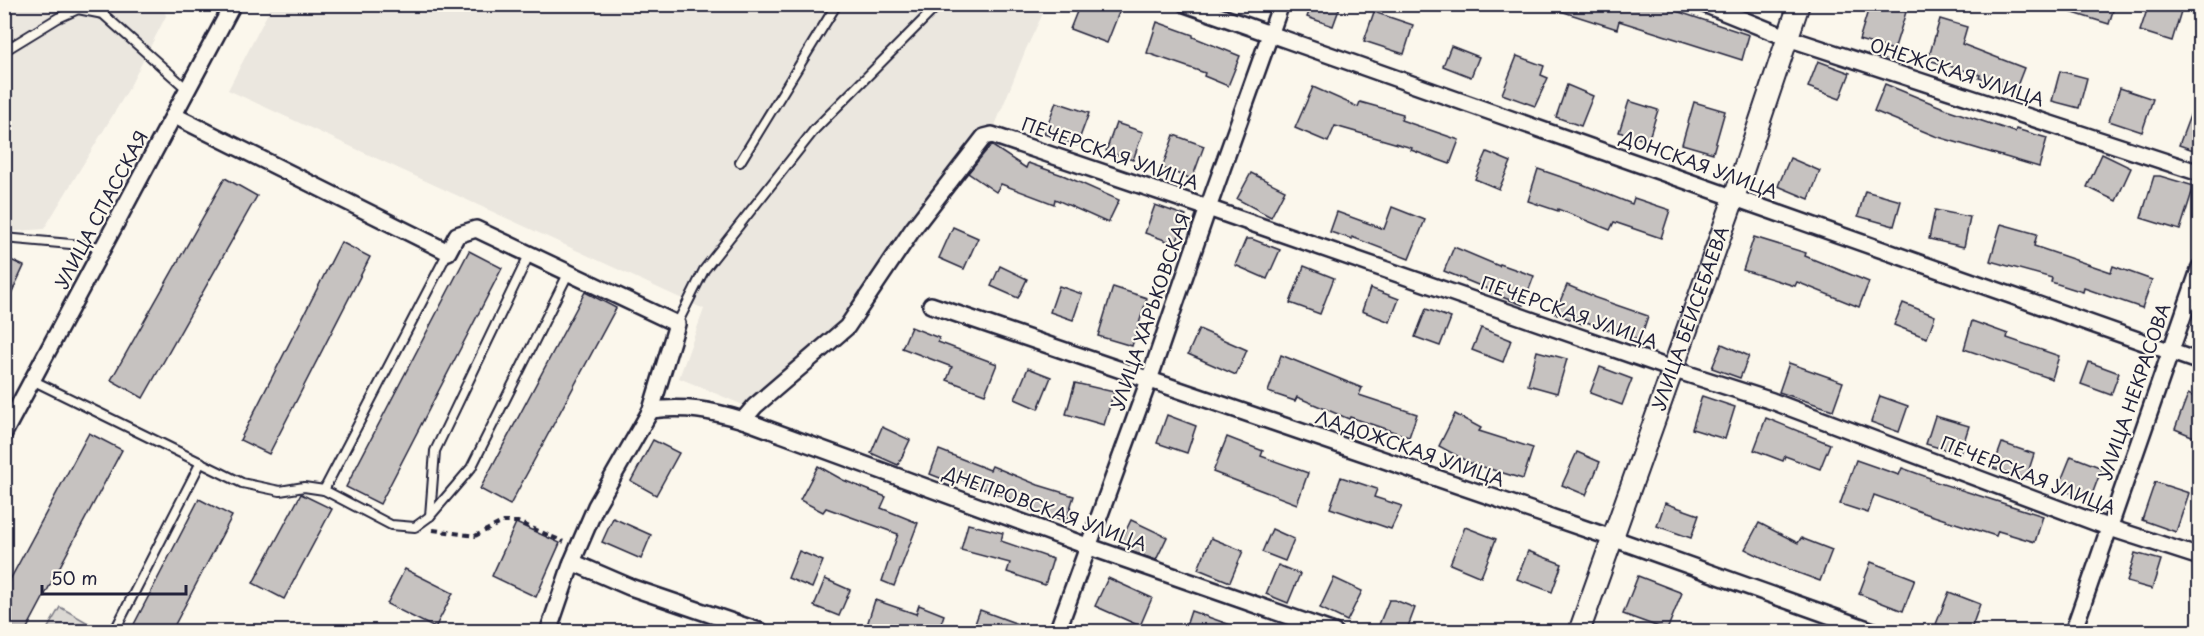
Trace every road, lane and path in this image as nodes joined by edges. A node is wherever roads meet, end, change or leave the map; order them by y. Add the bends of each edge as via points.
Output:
1 (233, 4) edge
2 (837, 4) edge
3 (939, 4) edge
4 (1185, 4) edge
5 (1281, 4) edge
6 (1704, 4) edge
7 (1799, 4) edge
8 (1270, 33) junction
9 (1788, 38) junction
10 (4, 51) edge
11 (187, 89) junction
12 (175, 116) junction
13 (740, 162) dead end
14 (2199, 173) edge
15 (1734, 198) junction
16 (1208, 208) junction
17 (4, 238) edge
18 (104, 247) junction
19 (448, 252) junction
20 (529, 255) junction
21 (2199, 267) edge
22 (568, 274) junction
23 (931, 305) dead end
24 (677, 324) junction
25 (2169, 352) junction
26 (2199, 362) edge
27 (1672, 369) junction
28 (32, 380) junction
29 (1149, 381) junction
30 (651, 410) junction
31 (743, 420) junction
32 (4, 433) edge
33 (201, 462) junction
34 (324, 490) junction
35 (430, 516) junction
36 (415, 527) junction
37 (2110, 528) junction
38 (1611, 538) junction
39 (1087, 546) junction
40 (575, 555) junction
41 (2199, 557) edge
42 (114, 632) edge
43 (548, 632) edge
44 (762, 632) edge
45 (1057, 632) edge
46 (1334, 632) edge
47 (1579, 632) edge
48 (1876, 632) edge
49 (2073, 632) edge

1 - 11 street, УЛИЦА СПАССКАЯ
2 - 13 lane
3 - 24 lane via 815,129 704,270
4 - 8 street, ДОНСКАЯ УЛИЦА
5 - 8 street, УЛИЦА ХАРЬКОВСКАЯ
6 - 9 street, ОНЕЖСКАЯ УЛИЦА
7 - 9 street, УЛИЦА БЕЙСЕБАЕВА
8 - 15 street, ДОНСКАЯ УЛИЦА
8 - 16 street, УЛИЦА ХАРЬКОВСКАЯ
9 - 14 street, ОНЕЖСКАЯ УЛИЦА
9 - 15 street, УЛИЦА БЕЙСЕБАЕВА
10 - 11 lane via 78,9 103,14
11 - 12 street, УЛИЦА СПАССКАЯ
12 - 18 street, УЛИЦА СПАССКАЯ
12 - 19 street
15 - 25 street, ДОНСКАЯ УЛИЦА
15 - 27 street, УЛИЦА БЕЙСЕБАЕВА
16 - 27 street, ПЕЧЕРСКАЯ УЛИЦА
16 - 29 street, УЛИЦА ХАРЬКОВСКАЯ
16 - 31 street, ПЕЧЕРСКАЯ УЛИЦА via 992,135 984,137 914,228 848,327
17 - 18 lane
18 - 28 street, УЛИЦА СПАССКАЯ
19 - 20 street via 457,235 476,229
19 - 34 lane
20 - 22 street
20 - 35 lane via 435,451
21 - 25 street, УЛИЦА НЕКРАСОВА
22 - 24 street
22 - 35 lane via 471,468
23 - 29 street, ЛАДОЖСКАЯ УЛИЦА
24 - 30 street
25 - 26 street, ДОНСКАЯ УЛИЦА
25 - 37 street, УЛИЦА НЕКРАСОВА
27 - 37 street, ПЕЧЕРСКАЯ УЛИЦА via 1772,401
27 - 38 street, УЛИЦА БЕЙСЕБАЕВА
28 - 32 street, УЛИЦА СПАССКАЯ
28 - 33 lane
29 - 38 street, ЛАДОЖСКАЯ УЛИЦА
29 - 39 street, УЛИЦА ХАРЬКОВСКАЯ
30 - 31 street, ДНЕПРОВСКАЯ УЛИЦА via 697,408
30 - 40 street via 596,506
31 - 39 street, ДНЕПРОВСКАЯ УЛИЦА
33 - 34 lane via 243,483 280,491 304,487
33 - 42 lane
34 - 36 lane via 391,525
35 - 36 lane
36 - 40 path via 475,536 502,522 518,522
37 - 41 street, ПЕЧЕРСКАЯ УЛИЦА
37 - 49 street, УЛИЦА НЕКРАСОВА
38 - 47 street, УЛИЦА БЕЙСЕБАЕВА
38 - 48 street, ЛАДОЖСКАЯ УЛИЦА
39 - 45 street, УЛИЦА ХАРЬКОВСКАЯ
39 - 46 street, ДНЕПРОВСКАЯ УЛИЦА
40 - 43 street
40 - 44 street via 630,587

